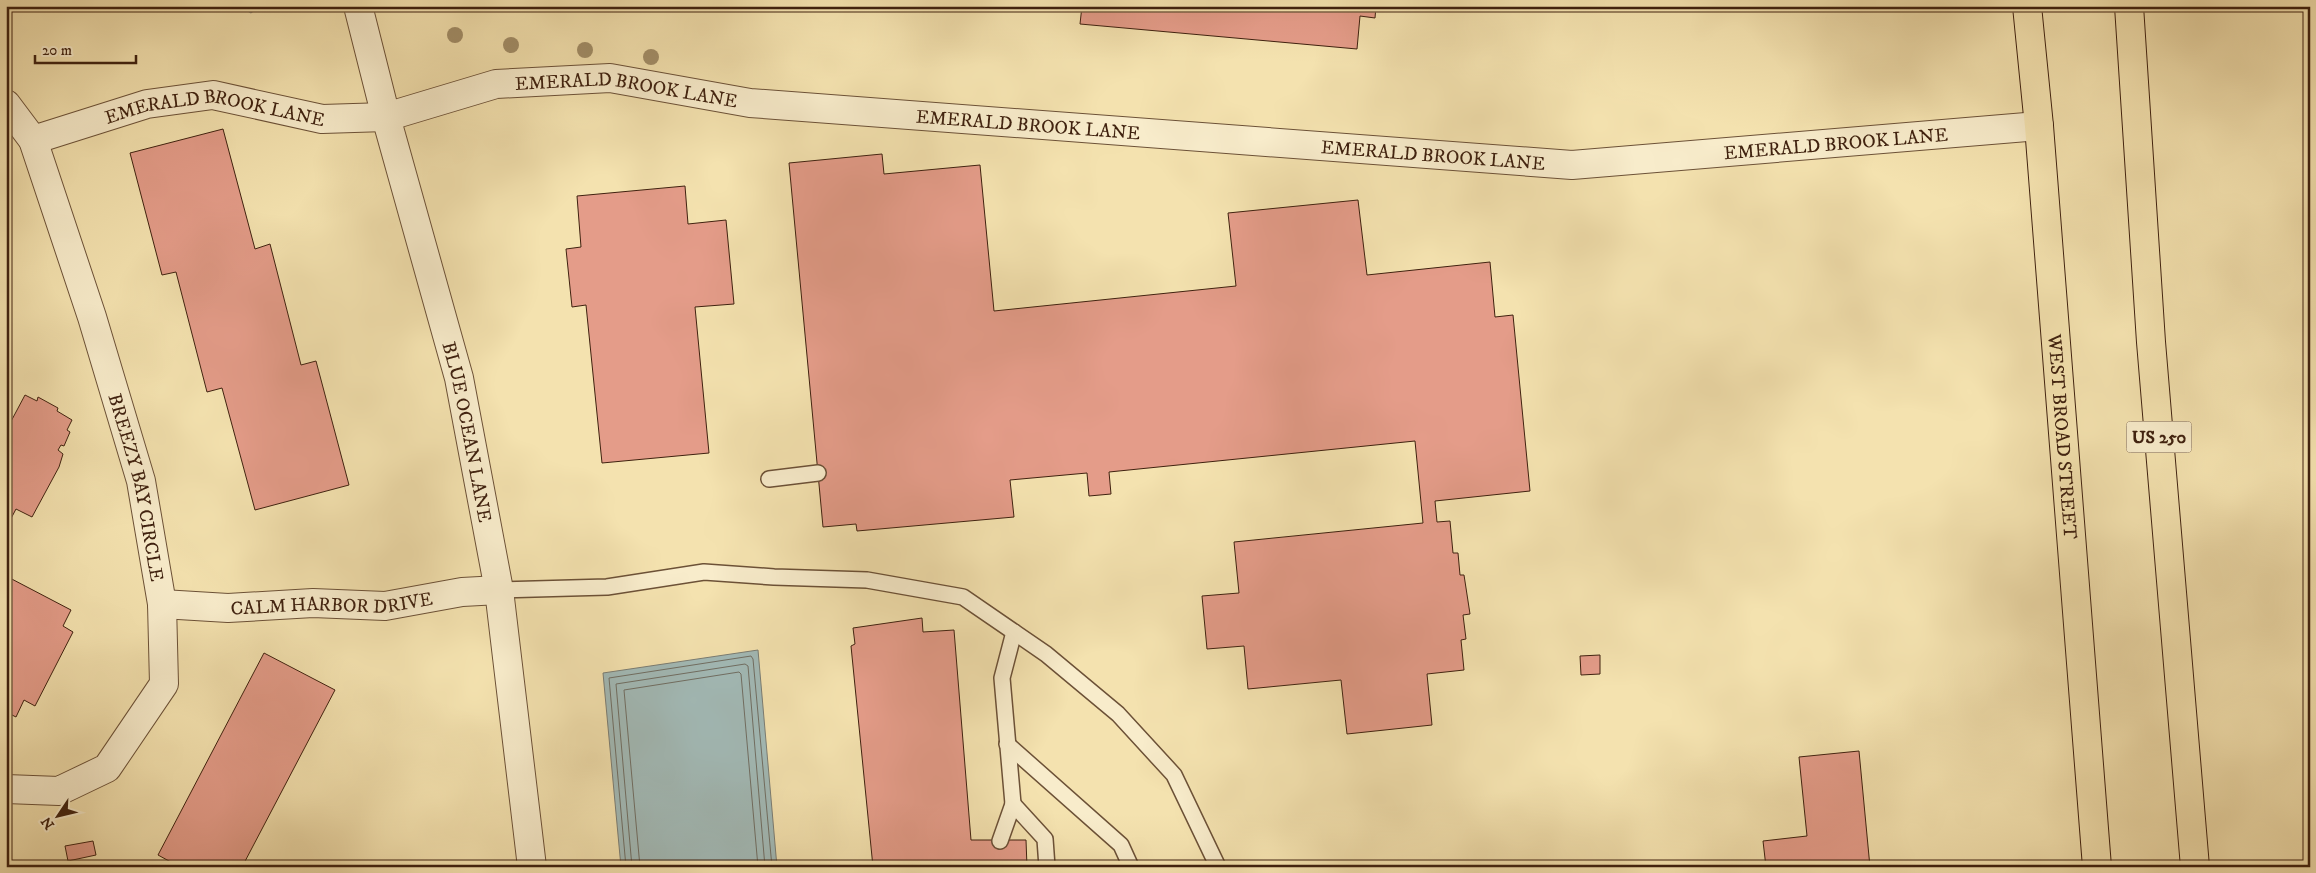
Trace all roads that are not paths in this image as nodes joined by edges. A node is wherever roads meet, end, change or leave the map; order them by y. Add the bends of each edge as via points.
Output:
1 (358, 6) edge
2 (2027, 6) edge
3 (2128, 6) edge
4 (6, 104) edge
5 (386, 117) junction
6 (2039, 126) junction
7 (33, 140) junction
8 (818, 473) dead end
9 (769, 479) dead end
10 (499, 590) junction
11 (162, 604) junction
12 (1014, 632) junction
13 (1008, 744) junction
14 (6, 789) edge
15 (1013, 804) junction
16 (1000, 840) dead end
17 (532, 867) edge
18 (1047, 867) edge
19 (1131, 867) edge
20 (1218, 867) edge
21 (2097, 867) edge
22 (2195, 867) edge

1 - 5 street, BLUE OCEAN LANE
2 - 6 main road, WEST BROAD STREET
3 - 22 main road, US 250
4 - 7 street, BREEZY BAY CIRCLE
5 - 6 street, EMERALD BROOK LANE via 496,84 610,78 750,103 1572,165
5 - 7 street, EMERALD BROOK LANE via 322,120 213,95 147,104
5 - 10 street, BLUE OCEAN LANE via 459,378
6 - 21 main road, WEST BROAD STREET
7 - 11 street, BREEZY BAY CIRCLE via 92,317 141,481
8 - 9 lane
10 - 11 street, CALM HARBOR DRIVE via 462,592 385,606 313,603 228,608
10 - 12 lane via 607,587 704,572 867,580 963,597
10 - 17 street, BLUE OCEAN LANE
11 - 14 street, BREEZY BAY CIRCLE via 164,684 107,768 59,791
12 - 13 lane via 1002,678
12 - 20 lane via 1046,654 1118,714 1174,775
13 - 15 lane
13 - 19 lane via 1120,845
15 - 16 lane
15 - 18 lane via 1045,839

